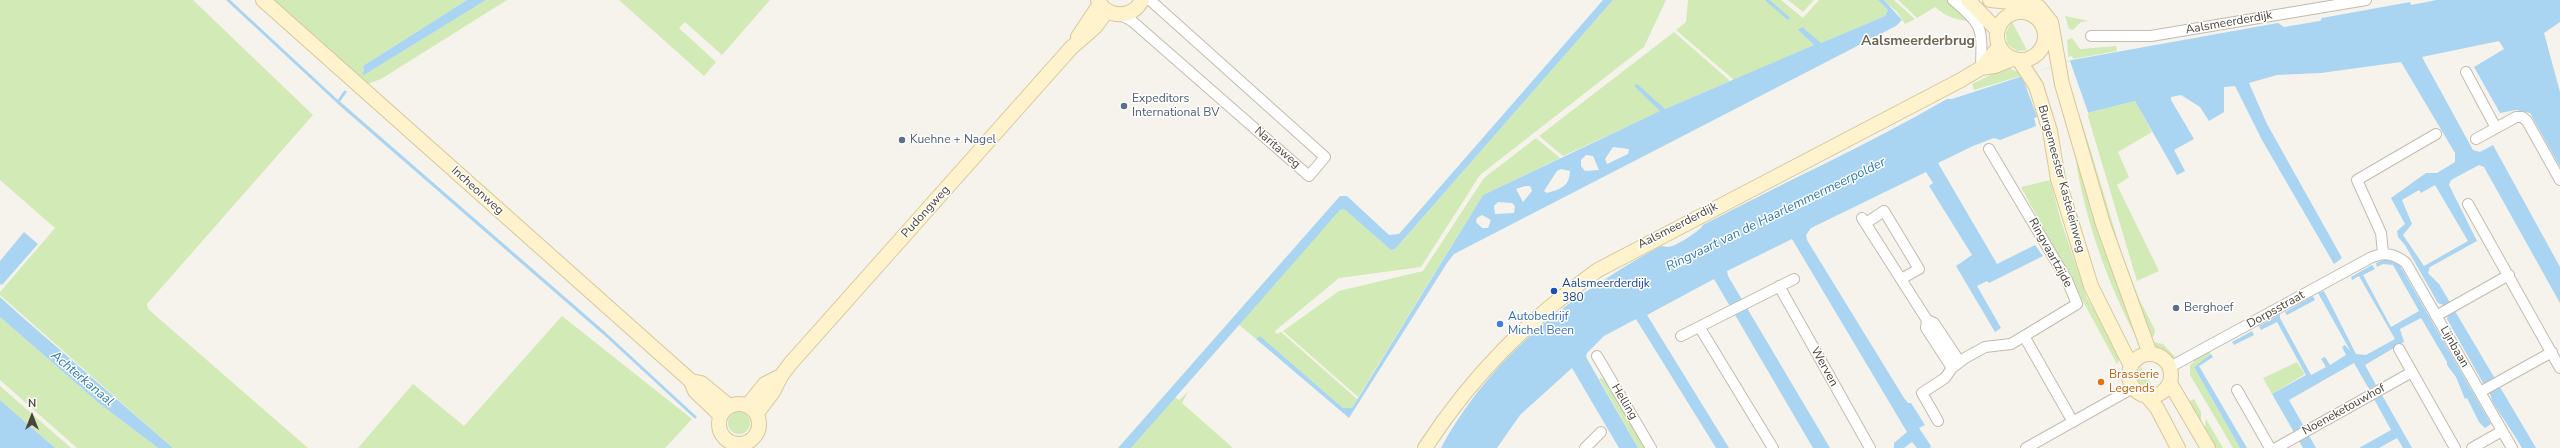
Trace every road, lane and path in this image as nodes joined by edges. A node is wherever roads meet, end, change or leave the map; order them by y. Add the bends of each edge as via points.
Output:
1 (263, 0) edge
2 (1142, 0) edge
3 (1150, 0) edge
4 (1953, 0) edge
5 (1968, 0) edge
6 (1982, 0) edge
7 (1990, 0) edge
8 (2366, 0) edge
9 (1101, 5) edge
10 (1121, 15) junction
11 (2007, 16) junction
12 (1997, 30) junction
13 (2091, 36) dead end
14 (2049, 43) junction
15 (1999, 47) junction
16 (2016, 59) junction
17 (1981, 68) junction
18 (2466, 72) dead end
19 (2496, 128) junction
20 (2436, 134) dead end
21 (2476, 139) dead end
22 (1989, 149) dead end
23 (2560, 180) edge
24 (2468, 204) dead end
25 (2382, 253) junction
26 (2509, 275) junction
27 (1794, 279) dead end
28 (1901, 280) junction
29 (1779, 286) junction
30 (2440, 314) junction
31 (1700, 328) junction
32 (1681, 336) dead end
33 (2024, 336) junction
34 (2399, 349) dead end
35 (2552, 352) junction
36 (2150, 354) junction
37 (1596, 356) dead end
38 (1956, 365) junction
39 (2131, 366) junction
40 (2170, 367) junction
41 (2560, 368) edge
42 (2412, 372) junction
43 (2170, 383) junction
44 (2134, 388) junction
45 (2237, 390) dead end
46 (2484, 390) junction
47 (2147, 396) junction
48 (752, 409) junction
49 (724, 410) junction
50 (1938, 420) dead end
51 (2074, 422) junction
52 (2502, 431) junction
53 (1601, 432) dead end
54 (1426, 448) edge
55 (1585, 448) edge
56 (1651, 448) edge
57 (1773, 448) edge
58 (1870, 448) edge
59 (2026, 448) edge
60 (2178, 448) edge
61 (2208, 448) edge
62 (2270, 448) edge
63 (2276, 448) edge
64 (2455, 448) edge
65 (2472, 448) edge
66 (2512, 448) edge

1 - 49 street, Incheonweg via 691,381 695,391
2 - 10 street via 1134,10
3 - 10 street, Naritaweg via 1325,157 1309,176 1132,21
4 - 17 street via 1975,19 1980,27
5 - 12 street
6 - 11 street via 1994,12
7 - 14 street via 2039,7 2051,22 2054,31
8 - 13 street, Aalsmeerderdijk via 2151,36
9 - 10 street
9 - 48 street, Pudongweg via 1071,48 781,376 773,392
11 - 12 street
11 - 14 street via 2022,11 2038,18
12 - 15 street
14 - 16 street via 2029,59
14 - 36 street via 2111,248
15 - 16 street
15 - 17 street, Aalsmeerderdijk
16 - 17 street, Aalsmeerderdijk
16 - 39 street, Burgemeester Kasteleinweg via 2036,86 2050,131 2058,179 2091,286
17 - 54 street, Aalsmeerderdijk via 1598,270 1553,302 1515,336 1480,373
18 - 19 street
19 - 21 street
19 - 23 street via 2516,117 2522,117 2527,121
20 - 25 street via 2357,180 2381,233
22 - 33 street, Ringvaartzijde via 2067,280 2077,304
24 - 26 street
25 - 30 street, Lijnbaan via 2397,256 2406,263
25 - 40 street, Dorpsstraat
26 - 30 street
26 - 35 street
27 - 29 street
28 - 28 street via 1919,269 1884,211 1864,220
28 - 38 street via 1926,320 1934,323
29 - 31 street
29 - 58 street, Werven
30 - 46 street, Lijnbaan
31 - 32 street
31 - 57 street
33 - 38 street, Ringvaartzijde via 2011,344 1985,347
33 - 51 street
34 - 42 street
35 - 41 street
35 - 46 street
36 - 39 street via 2137,358
36 - 40 street via 2164,359
37 - 56 street, Helling
38 - 50 street, Ringvaartzijde via 1944,378 1922,393
39 - 44 street via 2129,377
40 - 43 street
42 - 63 street, Noeneketouwhof
42 - 64 street
43 - 47 street via 2158,395
43 - 61 street
44 - 47 street
44 - 51 street
45 - 62 street
46 - 52 street, Lijnbaan
47 - 60 street via 2157,408
48 - 49 street via 735,403
48 - 49 street via 759,425 755,436 750,441 738,444 731,443 721,434 719,428
51 - 59 street
52 - 65 street
52 - 66 street, Lijnbaan
53 - 55 street

